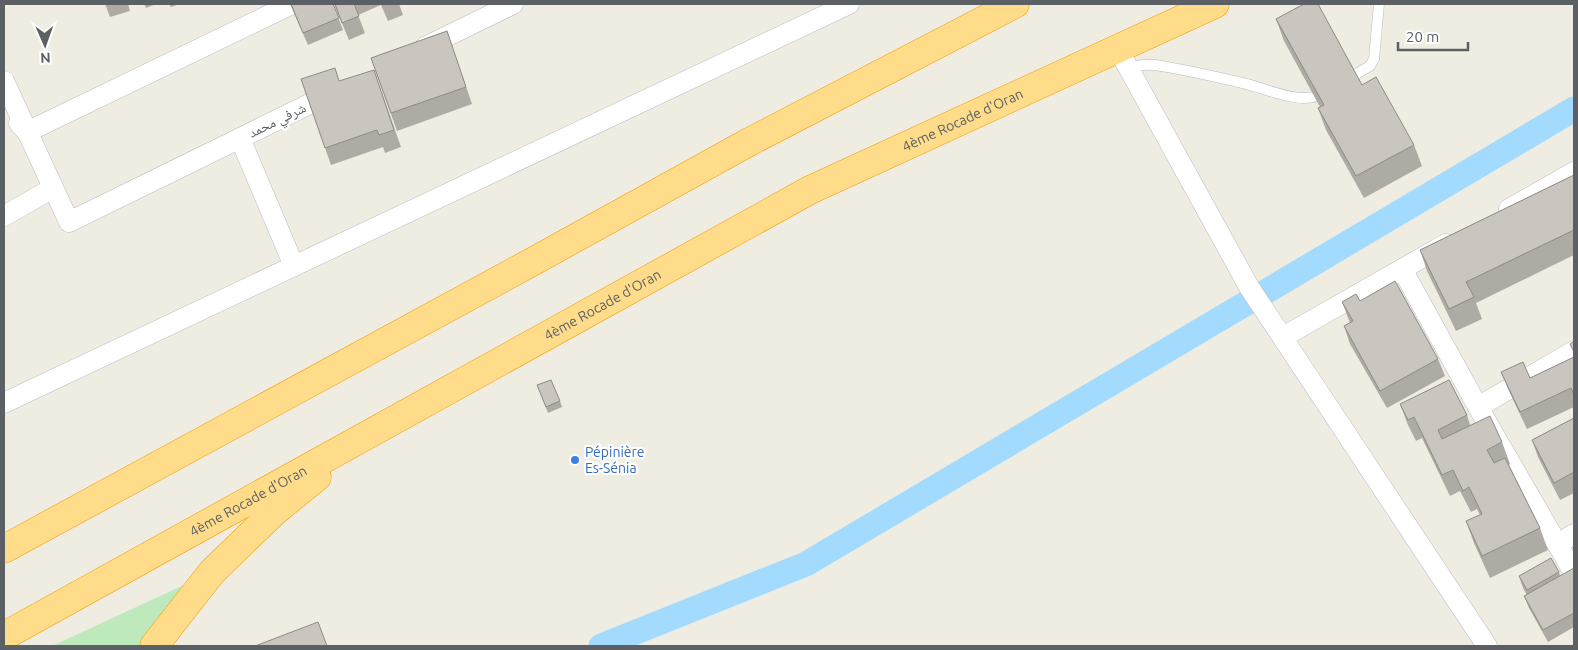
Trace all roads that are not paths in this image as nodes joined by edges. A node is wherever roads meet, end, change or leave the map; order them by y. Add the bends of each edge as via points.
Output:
1 (292, 4) edge
2 (513, 4) edge
3 (849, 4) edge
4 (1015, 4) edge
5 (1215, 4) edge
6 (1379, 4) edge
7 (407, 56) edge
8 (1123, 58) junction
9 (4, 81) edge
10 (354, 82) edge
11 (4, 107) edge
12 (27, 132) junction
13 (240, 138) junction
14 (1574, 172) edge
15 (53, 188) junction
16 (4, 216) edge
17 (1497, 216) edge
18 (1462, 235) edge
19 (294, 266) junction
20 (1402, 270) junction
21 (1283, 337) junction
22 (1574, 351) edge
23 (4, 403) edge
24 (1478, 407) junction
25 (393, 421) junction
26 (1566, 539) edge
27 (4, 549) edge
28 (1574, 573) edge
29 (4, 636) edge
30 (154, 646) edge
31 (1487, 646) edge

1 - 12 street
2 - 7 street
3 - 19 street
4 - 27 highway via 751,141
5 - 8 highway, 4ème Rocade d'Oran
6 - 8 lane via 1376,55 1372,63 1316,97 1291,96
8 - 21 street via 1249,287
8 - 25 highway, 4ème Rocade d'Oran via 810,190
9 - 12 street
10 - 13 street, شرفي محمد
11 - 12 street
12 - 15 street
13 - 15 street, شرفي محمد via 69,222
13 - 19 street
14 - 17 street
15 - 16 street
18 - 20 street
19 - 23 street
20 - 21 street
20 - 24 street
21 - 31 street
22 - 24 street
24 - 26 street
25 - 29 highway, 4ème Rocade d'Oran
25 - 30 highway via 274,512 212,572
26 - 28 street

